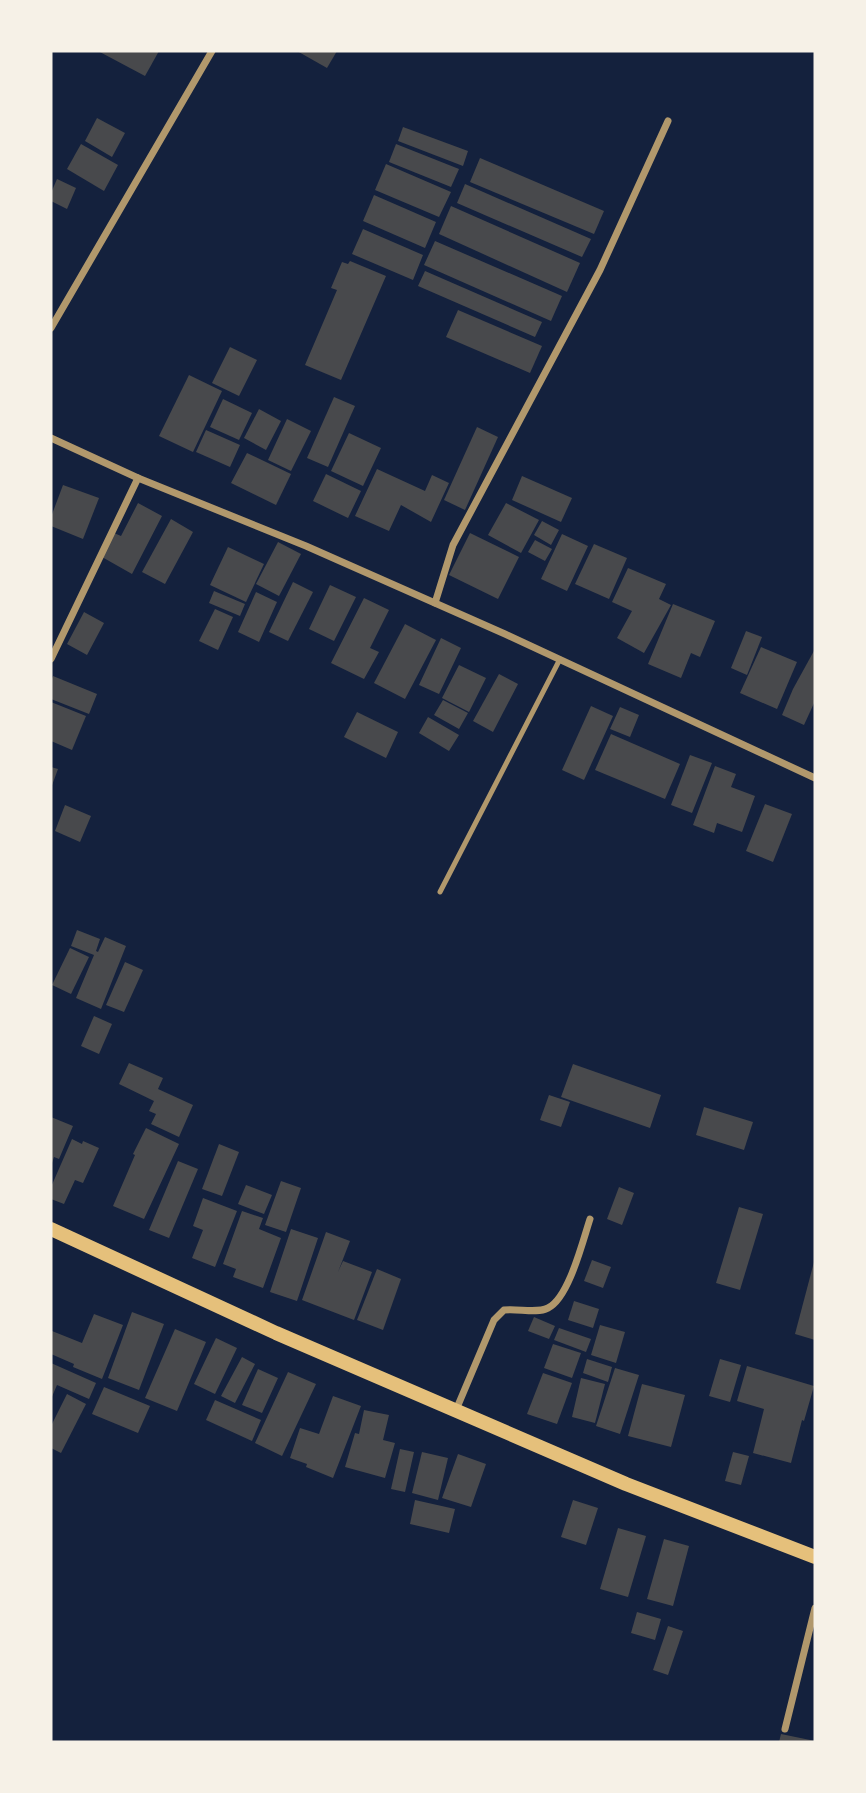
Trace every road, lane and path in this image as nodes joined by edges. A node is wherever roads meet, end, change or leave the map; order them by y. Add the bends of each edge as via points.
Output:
1 (212, 51) edge
2 (668, 121) dead end
3 (51, 328) edge
4 (51, 438) edge
5 (138, 478) junction
6 (435, 603) junction
7 (51, 659) edge
8 (560, 659) junction
9 (815, 778) edge
10 (440, 892) dead end
11 (590, 1219) dead end
12 (51, 1229) edge
13 (456, 1410) junction
14 (815, 1557) edge
15 (815, 1608) edge
16 (786, 1729) dead end

1 - 3 street
2 - 6 street via 600,270 453,545
4 - 5 street
5 - 6 street
5 - 7 street
6 - 8 street
8 - 9 street
8 - 10 lane
11 - 13 street via 575,1265 556,1302 540,1310 504,1310 494,1320
12 - 13 main road
13 - 14 main road via 626,1484
15 - 16 street

